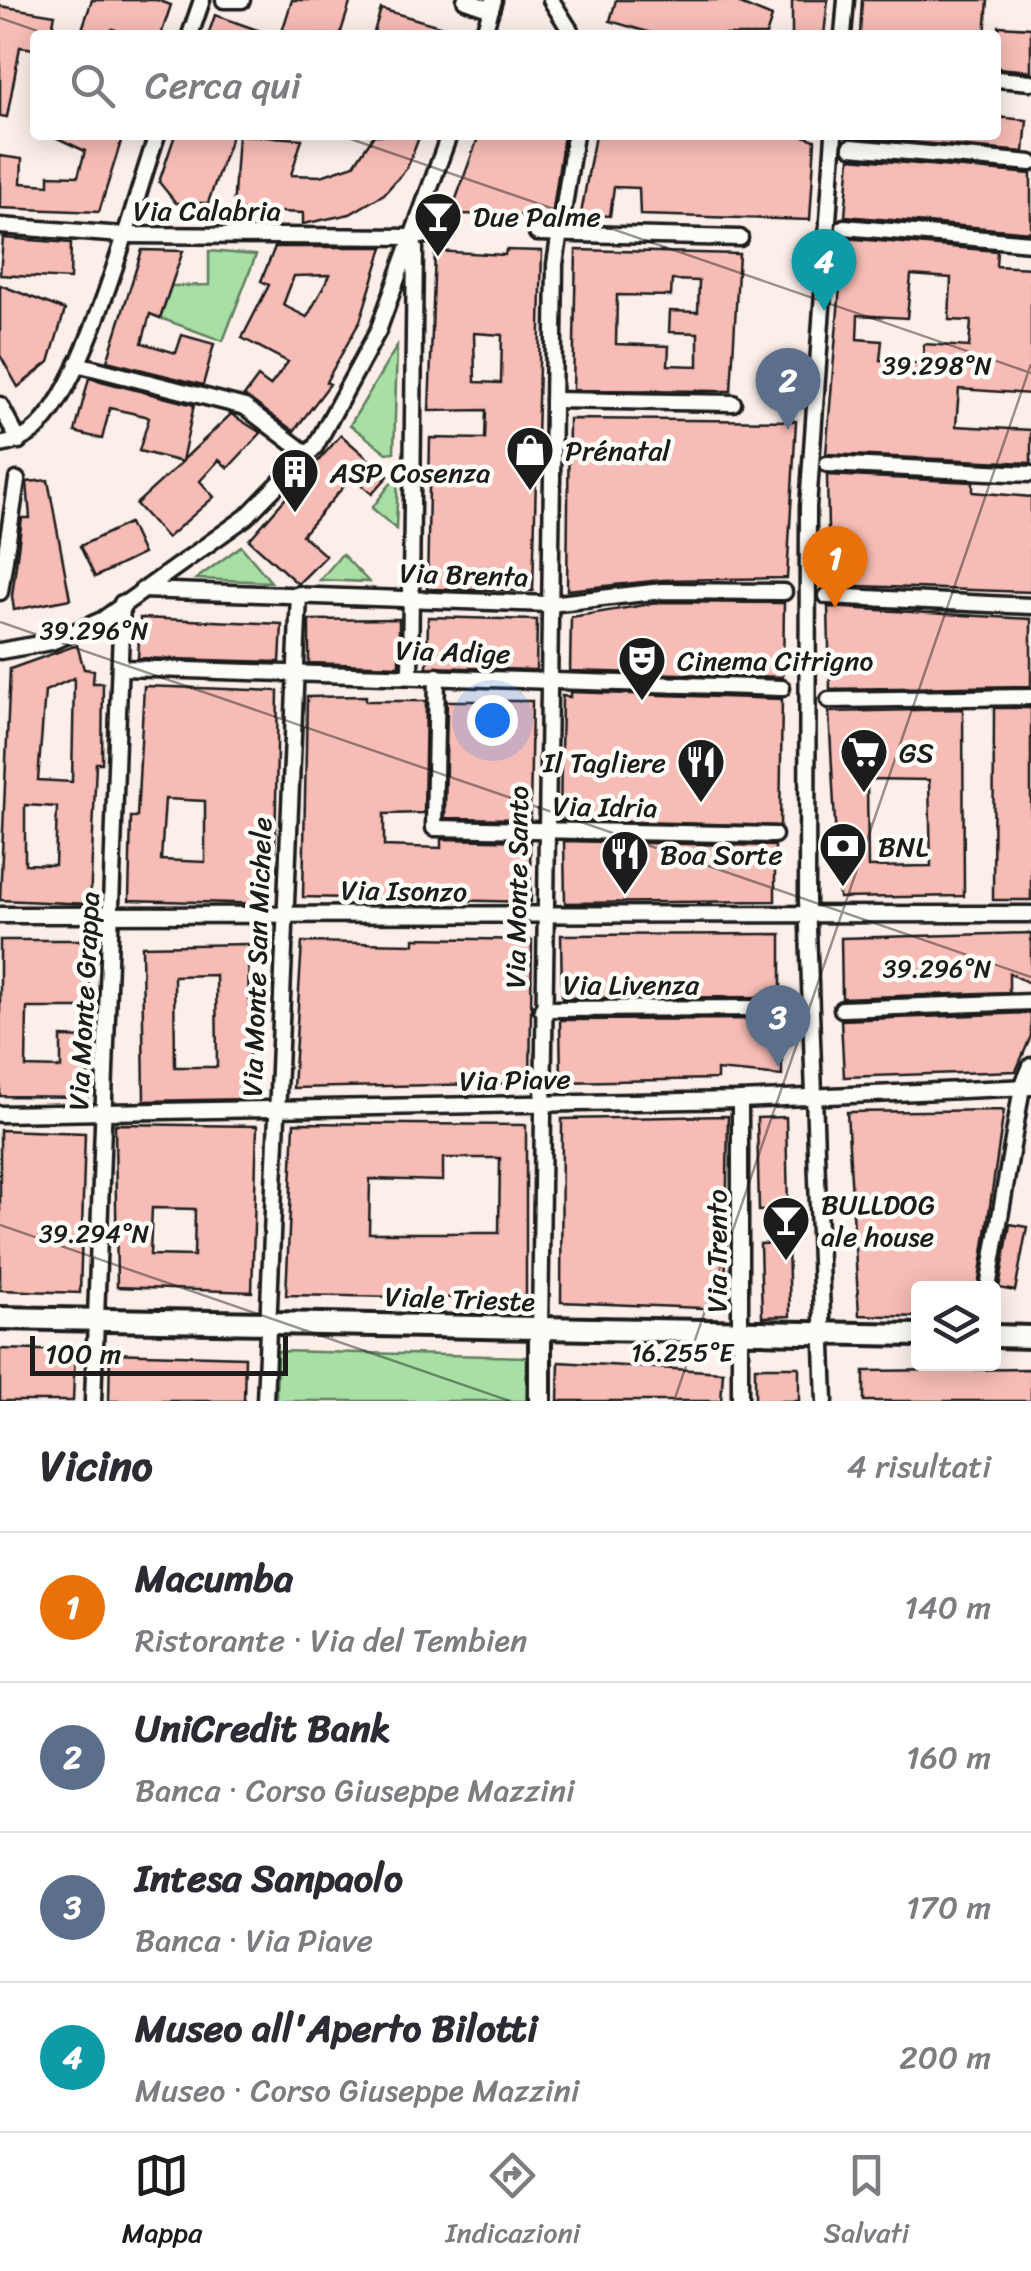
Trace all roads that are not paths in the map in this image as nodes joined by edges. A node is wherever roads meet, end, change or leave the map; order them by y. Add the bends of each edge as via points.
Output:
1 (202, 0) edge
2 (224, 0) edge
3 (242, 0) edge
4 (465, 0) edge
5 (550, 0) edge
6 (846, 0) edge
7 (493, 4) edge
8 (192, 30) edge
9 (485, 30) edge
10 (570, 30) edge
11 (843, 30) edge
12 (1001, 79) edge
13 (1031, 82) edge
14 (155, 140) edge
15 (447, 140) edge
16 (574, 140) edge
17 (834, 140) edge
18 (851, 147) dead end
19 (1031, 163) edge
20 (0, 226) edge
21 (844, 228) dead end
22 (448, 231) dead end
23 (537, 233) dead end
24 (560, 234) junction
25 (123, 235) junction
26 (415, 237) junction
27 (740, 238) dead end
28 (1031, 242) edge
29 (77, 364) junction
30 (552, 400) junction
31 (733, 403) dead end
32 (0, 404) edge
33 (19, 441) junction
34 (0, 445) edge
35 (307, 454) junction
36 (827, 464) dead end
37 (1031, 474) edge
38 (17, 480) dead end
39 (141, 590) junction
40 (0, 592) edge
41 (784, 592) dead end
42 (299, 594) junction
43 (827, 596) dead end
44 (411, 598) junction
45 (122, 603) junction
46 (550, 604) junction
47 (1031, 606) edge
48 (0, 652) edge
49 (122, 668) junction
50 (295, 673) junction
51 (410, 675) junction
52 (437, 676) junction
53 (548, 681) junction
54 (782, 688) dead end
55 (1031, 697) edge
56 (829, 700) dead end
57 (545, 832) junction
58 (774, 835) dead end
59 (1031, 914) edge
60 (282, 915) junction
61 (808, 915) junction
62 (0, 916) edge
63 (113, 916) junction
64 (544, 918) junction
65 (1031, 1002) edge
66 (781, 1008) dead end
67 (542, 1009) junction
68 (842, 1009) dead end
69 (1031, 1066) edge
70 (1026, 1087) edge
71 (814, 1097) junction
72 (740, 1100) junction
73 (541, 1106) junction
74 (276, 1108) junction
75 (104, 1112) junction
76 (0, 1114) edge
77 (989, 1281) edge
78 (0, 1318) edge
79 (96, 1318) junction
80 (268, 1322) junction
81 (540, 1329) junction
82 (742, 1335) junction
83 (824, 1335) junction
84 (911, 1336) edge
85 (93, 1401) edge
86 (264, 1401) edge
87 (540, 1401) edge
88 (740, 1401) edge
89 (825, 1401) edge

1 - 8 street
2 - 3 street
4 - 7 street
5 - 10 street
6 - 11 street
7 - 9 street
12 - 13 street
14 - 25 street
15 - 26 street
16 - 24 street, Via Monte Santo
17 - 61 street via 808,506
18 - 19 street
20 - 25 street, Via Calabria
21 - 28 street
22 - 26 street, Via Calabria
23 - 24 street
24 - 27 street
24 - 30 street, Via Monte Santo
25 - 26 street, Via Calabria
25 - 29 street
26 - 35 street via 378,331
26 - 44 street
29 - 33 street via 50,413
29 - 35 street via 245,408
30 - 31 street
30 - 46 street, Via Monte Santo
32 - 33 street
33 - 34 street
35 - 39 street via 246,517
36 - 37 street
38 - 40 street
39 - 42 street, Via Brenta
39 - 45 street
41 - 46 street, Via Brenta via 662,591
42 - 44 street, Via Brenta
42 - 50 street, Via Monte San Michele
43 - 47 street
44 - 46 street, Via Brenta
44 - 51 street
45 - 48 street via 102,620 51,642
45 - 49 street, Via Monte Grappa
46 - 53 street, Via Monte Santo
49 - 50 street, Via Adige
49 - 63 street, Via Monte Grappa
50 - 51 street, Via Adige
50 - 60 street, Via Monte San Michele
51 - 52 street, Via Adige
52 - 53 street, Via Adige
52 - 57 street, Via Idria via 434,828
53 - 54 street, Via Adige
53 - 57 street, Via Monte Santo
55 - 56 street
57 - 58 street, Via Idria
57 - 64 street, Via Monte Santo
59 - 61 street, Via Isonzo
60 - 63 street, Via Isonzo
60 - 64 street, Via Isonzo
60 - 74 street, Via Monte San Michele
61 - 64 street, Via Isonzo
61 - 71 street
62 - 63 street, Via Isonzo
63 - 75 street, Via Monte Grappa
64 - 67 street, Via Monte Santo
65 - 68 street
66 - 67 street, Via Livenza
67 - 73 street, Via Monte Santo
69 - 70 street
70 - 71 street, Via Piave
70 - 77 street
71 - 72 street, Via Piave
71 - 83 street
72 - 73 street, Via Piave
72 - 82 street, Via Trento
73 - 74 street, Via Piave
73 - 81 street, Via Monte Santo
74 - 75 street, Via Piave
74 - 80 street, Via Monte San Michele
75 - 76 street, Via Piave
75 - 79 street, Via Monte Grappa
78 - 79 street, Viale Trieste
79 - 80 street, Viale Trieste
79 - 85 street, Via Monte Grappa
80 - 81 street, Viale Trieste
80 - 86 street, Via Monte San Michele
81 - 82 street, Viale Trieste
81 - 87 street, Via Monte Santo
82 - 83 street, Viale Trieste
82 - 88 street, Via Trento
83 - 84 street, Viale Trieste
83 - 89 street

